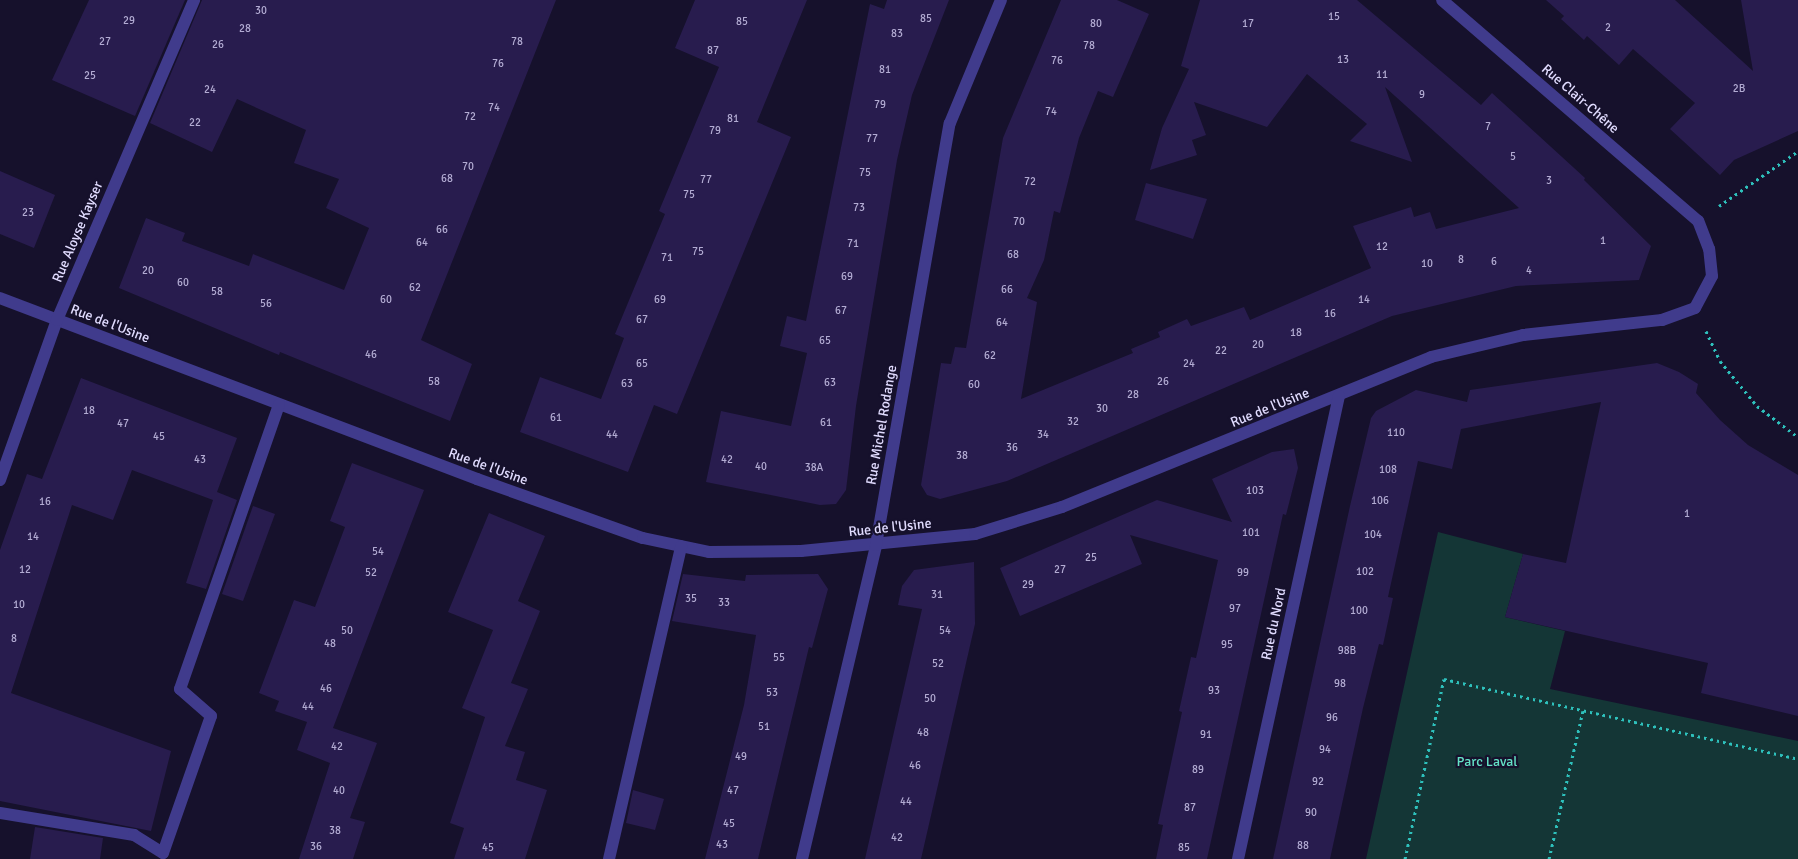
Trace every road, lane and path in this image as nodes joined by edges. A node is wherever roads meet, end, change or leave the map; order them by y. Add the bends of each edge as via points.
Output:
1 (194, 0) edge
2 (1001, 0) edge
3 (1442, 0) edge
4 (1798, 150) edge
5 (1698, 221) junction
6 (0, 298) edge
7 (1695, 308) junction
8 (56, 320) junction
9 (1339, 396) junction
10 (279, 405) junction
11 (1798, 437) edge
12 (0, 480) edge
13 (876, 545) junction
14 (681, 546) junction
15 (1583, 711) junction
16 (1798, 759) edge
17 (0, 813) edge
18 (167, 856) edge
19 (609, 859) edge
20 (802, 859) edge
21 (1238, 859) edge
22 (1405, 859) edge
23 (1550, 859) edge

1 - 8 street, Rue Aloyse Kayser
2 - 13 street, Rue Michel Rodange via 950,123
3 - 5 street, Rue Clair-Chêne
4 - 5 path
5 - 7 street via 1709,249 1712,276
6 - 8 street, Rue de l'Usine
7 - 9 street, Rue de l'Usine via 1662,320 1523,335 1431,356
7 - 11 path via 1720,361 1757,406
8 - 10 street, Rue de l'Usine
8 - 12 street, Rue Aloyse Kayser
9 - 13 street, Rue de l'Usine via 1062,507 975,534
9 - 21 street, Rue du Nord
10 - 14 street, Rue de l'Usine via 643,538
10 - 18 street via 180,689 210,716
13 - 14 street, Rue de l'Usine via 802,551 709,552
13 - 20 street, Rue Michel Rodange
14 - 19 street
15 - 16 path
15 - 22 path via 1444,679
15 - 23 path
17 - 18 street via 134,835

